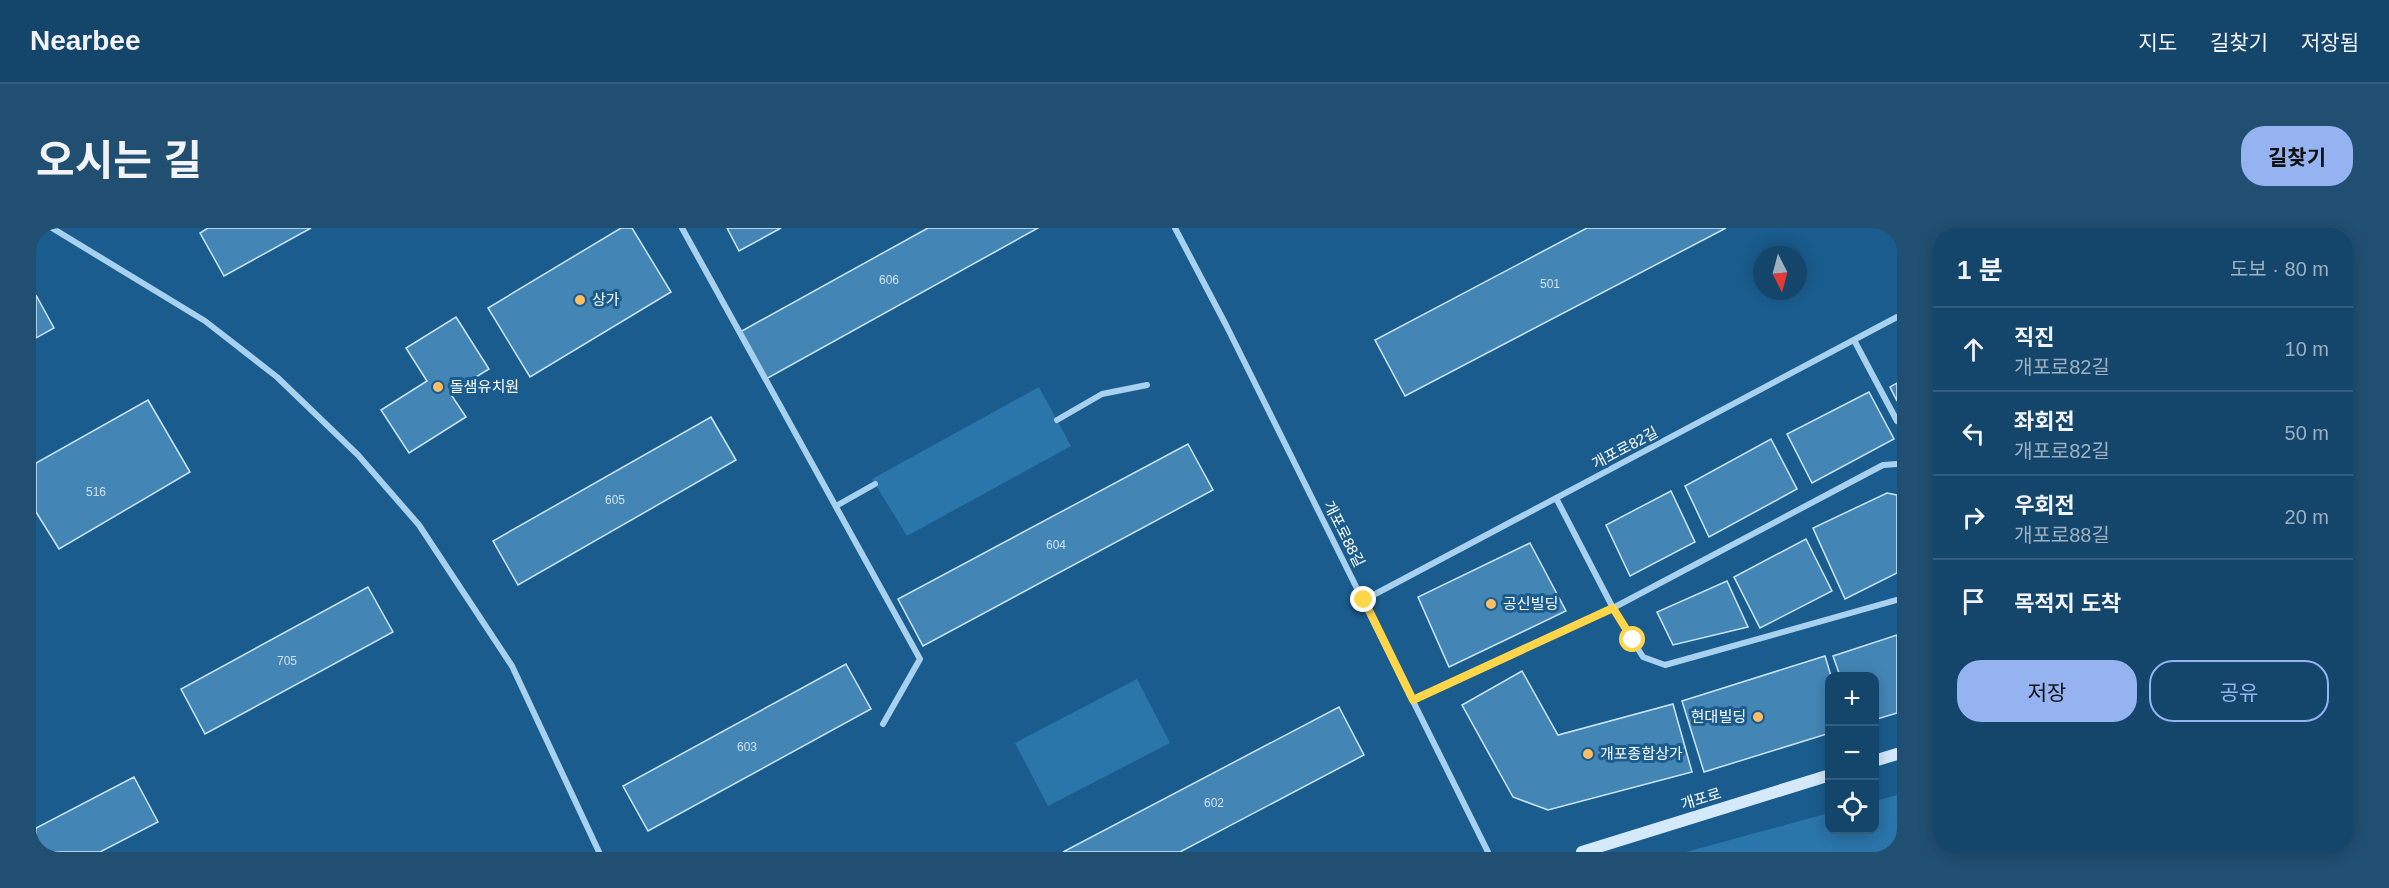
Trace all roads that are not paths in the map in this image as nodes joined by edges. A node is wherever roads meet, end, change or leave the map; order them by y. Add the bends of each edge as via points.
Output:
1 (52, 228) edge
2 (682, 228) edge
3 (1175, 228) edge
4 (1897, 317) edge
5 (1854, 340) junction
6 (1147, 385) dead end
7 (1057, 420) dead end
8 (1897, 421) edge
9 (1897, 464) edge
10 (875, 484) dead end
11 (1556, 498) junction
12 (836, 506) junction
13 (1364, 600) junction
14 (1897, 600) edge
15 (1613, 608) junction
16 (1413, 700) junction
17 (883, 724) dead end
18 (1897, 754) edge
19 (1879, 760) edge
20 (1825, 777) edge
21 (599, 852) edge
22 (1488, 852) edge
23 (1582, 852) edge

1 - 21 street via 205,321 277,377 358,455 419,525 512,666
2 - 12 street
3 - 13 street, 개포로88길
4 - 5 street, 개포로82길
5 - 8 street
5 - 11 street, 개포로82길
6 - 7 street via 1102,394
9 - 15 street via 1883,465
10 - 12 street
11 - 13 street, 개포로82길
11 - 15 street
12 - 17 street via 920,659
13 - 16 street, 개포로88길
14 - 15 street via 1665,665 1643,657
15 - 16 street
16 - 22 street, 개포로88길
18 - 19 street
20 - 23 street, 개포로

